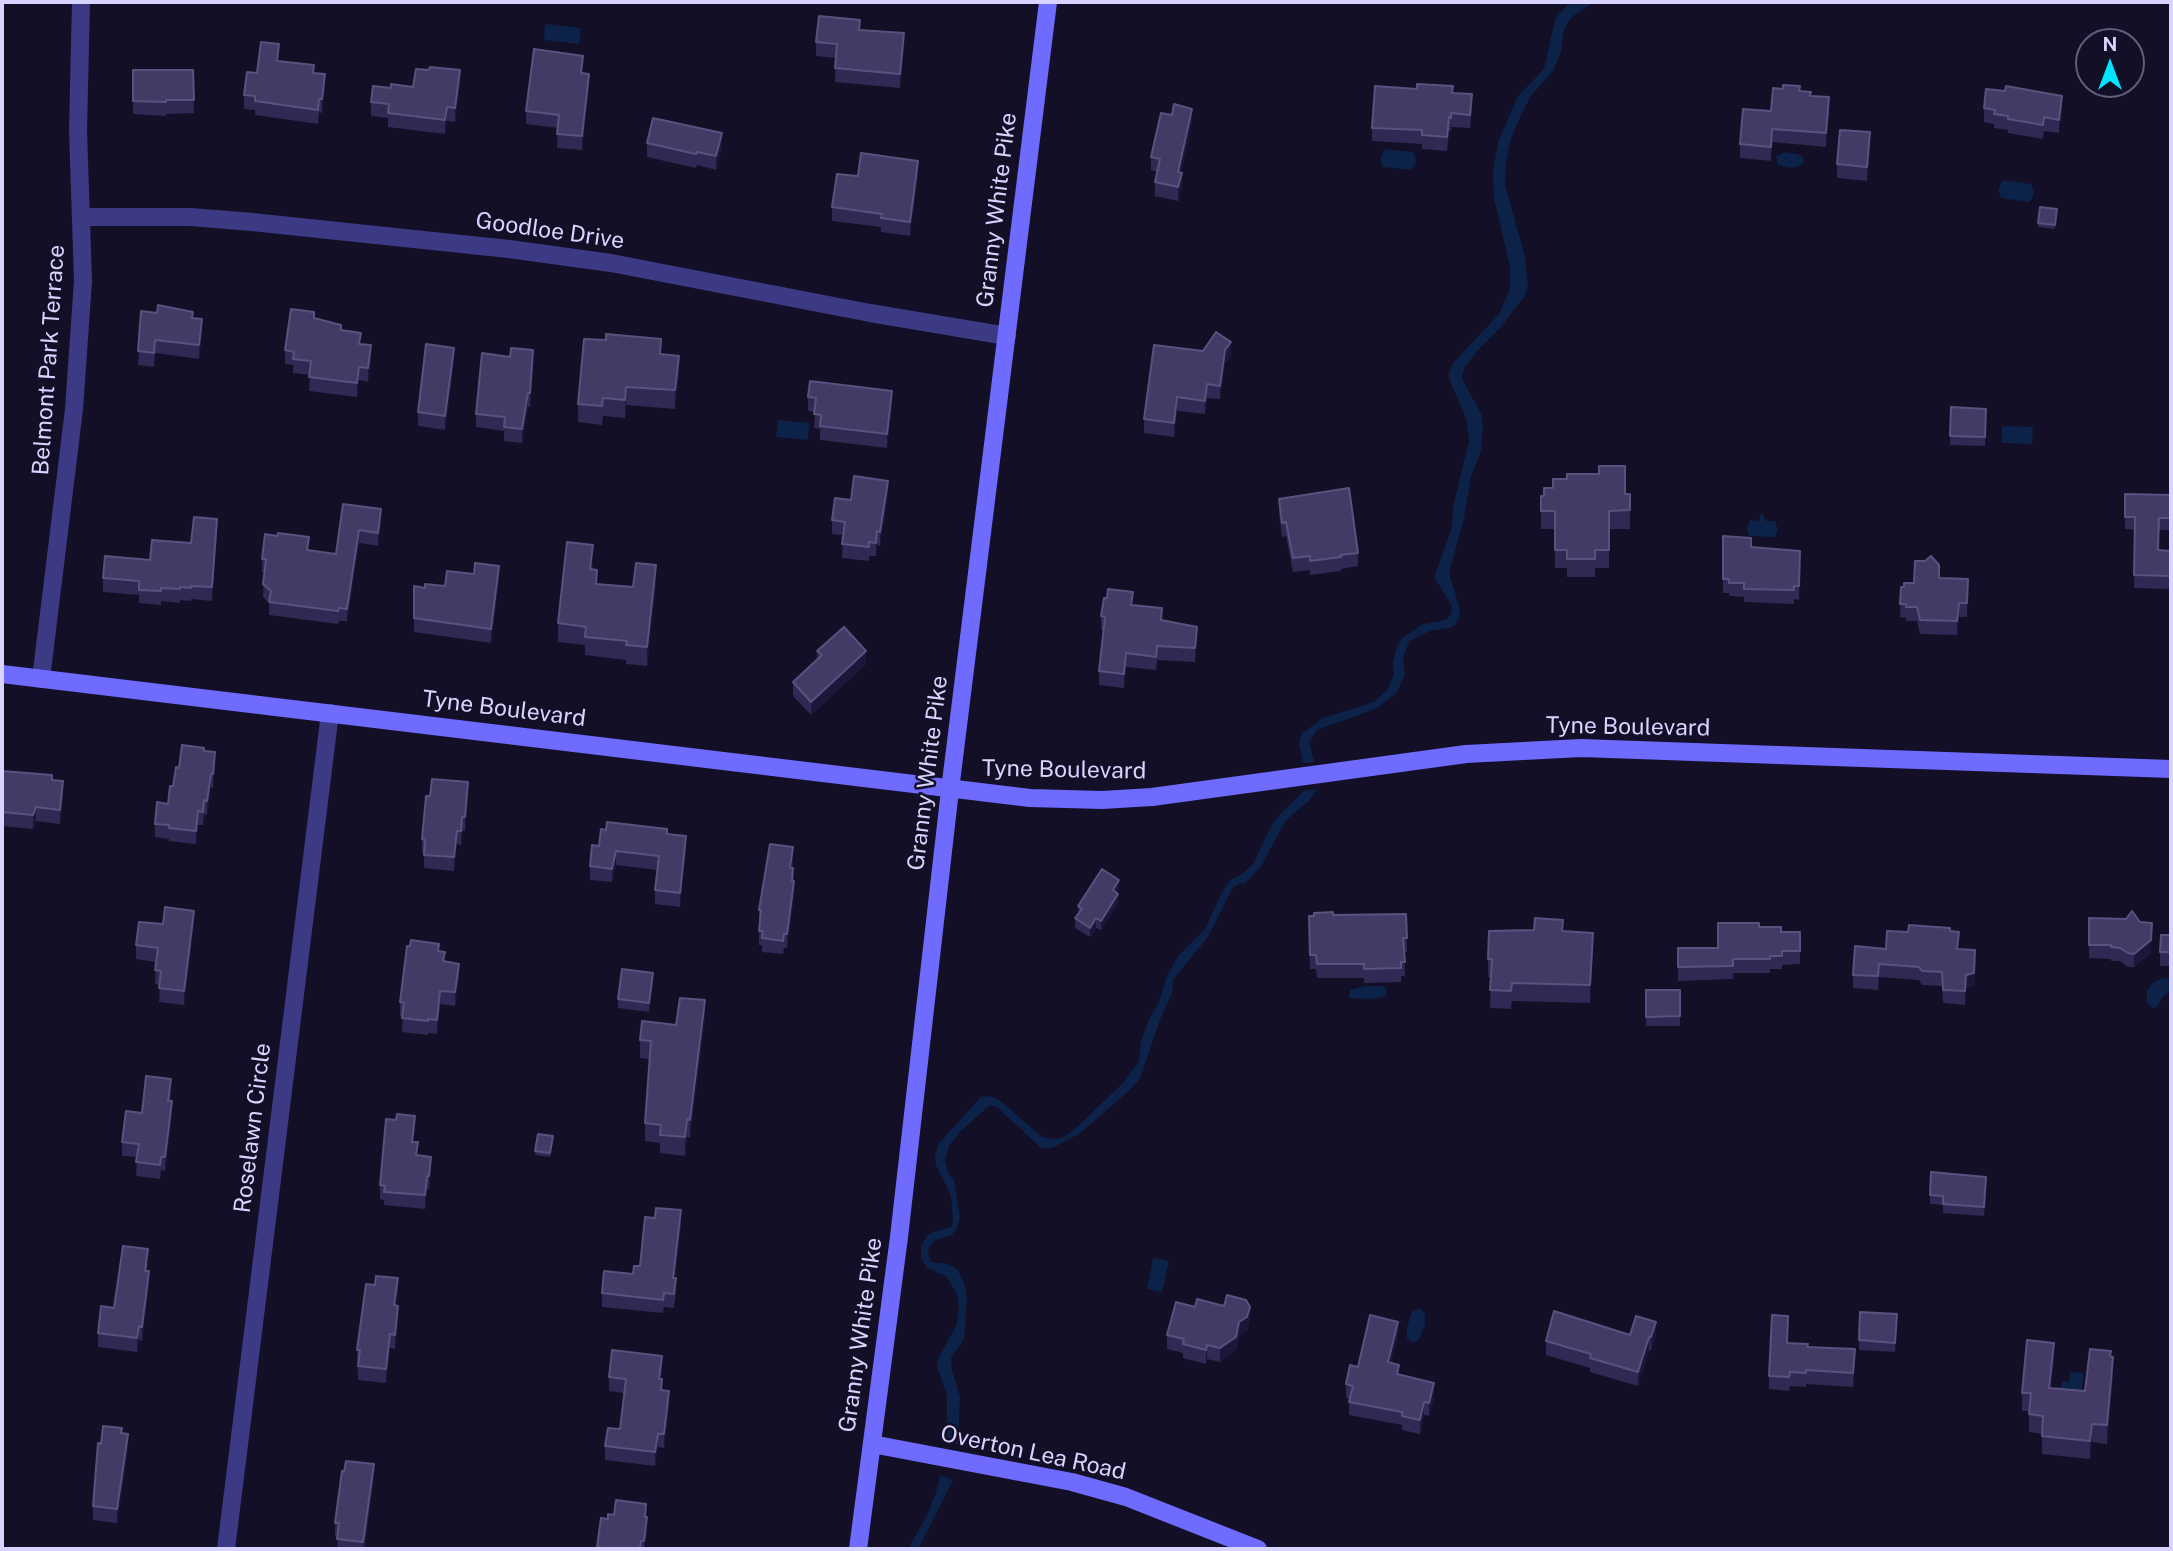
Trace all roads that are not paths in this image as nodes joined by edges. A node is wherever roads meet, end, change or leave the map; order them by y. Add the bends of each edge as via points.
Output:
1 (81, 2) edge
2 (1048, 2) edge
3 (82, 217) junction
4 (1007, 336) junction
5 (2, 674) edge
6 (41, 679) junction
7 (330, 713) junction
8 (2171, 769) edge
9 (950, 790) junction
10 (872, 1444) junction
11 (226, 1549) edge
12 (858, 1549) edge
13 (1258, 1549) edge

1 - 3 street, Belmont Park Terrace via 78,130
2 - 4 street, Granny White Pike
3 - 4 street, Goodloe Drive via 191,217 509,249 611,263
3 - 6 street, Belmont Park Terrace via 83,281 74,409
4 - 9 street, Granny White Pike
5 - 6 street, Tyne Boulevard
6 - 7 street, Tyne Boulevard
7 - 9 street, Tyne Boulevard
7 - 11 street, Roselawn Circle
8 - 9 street, Tyne Boulevard via 1581,748 1466,754 1130,799 1030,798
9 - 10 street, Granny White Pike
10 - 12 street, Granny White Pike
10 - 13 street, Overton Lea Road via 1072,1482 1126,1497

